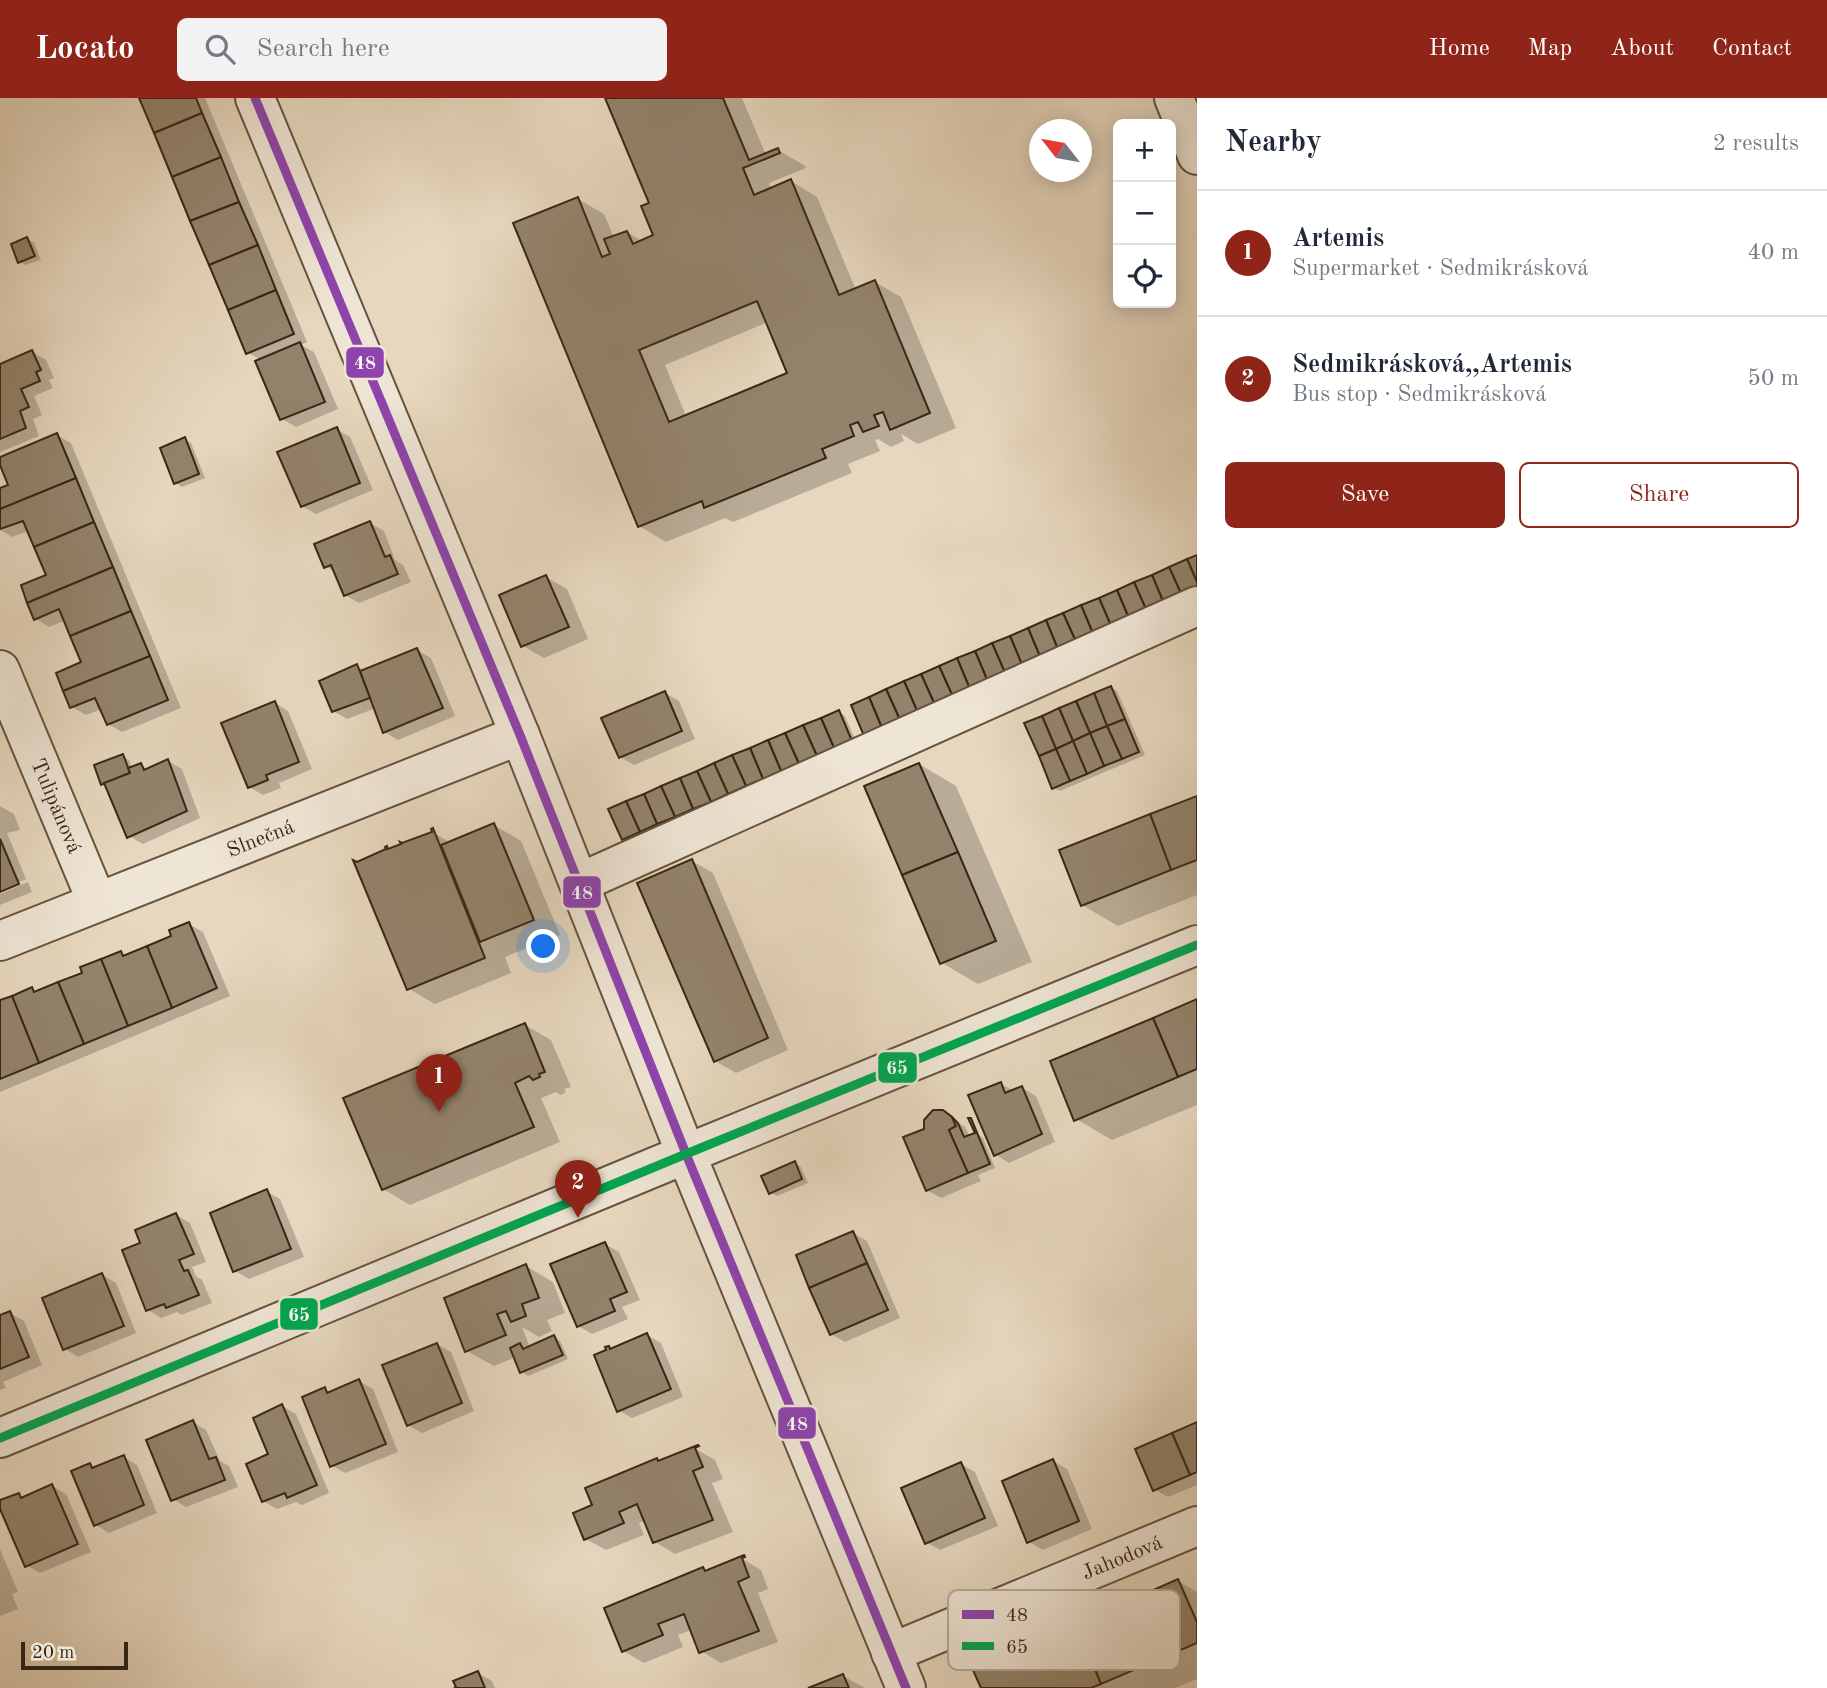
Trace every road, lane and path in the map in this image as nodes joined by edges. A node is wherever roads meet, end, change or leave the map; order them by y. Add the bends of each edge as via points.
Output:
1 (255, 98) edge
2 (1174, 98) edge
3 (1197, 155) edge
4 (1197, 606) edge
5 (0, 670) edge
6 (520, 735) junction
7 (579, 883) junction
8 (97, 902) junction
9 (0, 941) edge
10 (1197, 945) edge
11 (685, 1154) junction
12 (0, 1438) edge
13 (1197, 1526) edge
14 (1044, 1590) edge
15 (948, 1630) edge
16 (891, 1654) junction
17 (906, 1688) edge

1 - 6 street
2 - 3 street
4 - 7 street
5 - 8 street, Tulipánová
6 - 7 street
6 - 8 street, Slnečná
7 - 11 street
8 - 9 street, Slnečná
10 - 11 street
11 - 12 street
11 - 16 street
13 - 14 street, Jahodová
15 - 16 street, Jahodová
16 - 17 street

